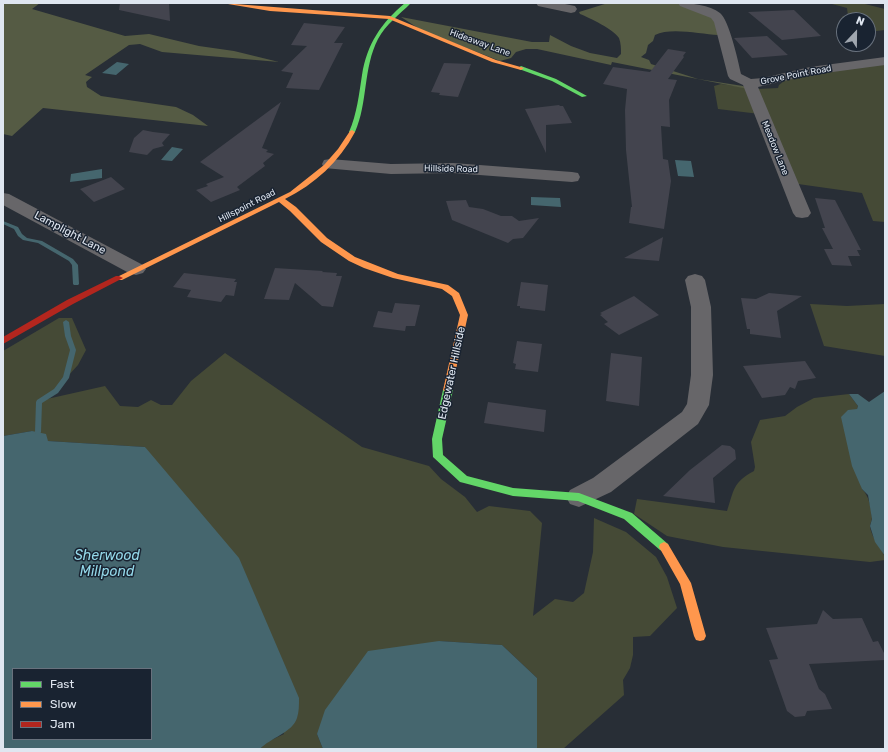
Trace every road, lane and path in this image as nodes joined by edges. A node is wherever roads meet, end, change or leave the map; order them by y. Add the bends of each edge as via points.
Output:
1 (225, 3) edge
2 (408, 3) edge
3 (542, 3) edge
4 (684, 3) edge
5 (571, 9) dead end
6 (390, 18) junction
7 (885, 61) edge
8 (749, 83) junction
9 (584, 96) dead end
10 (330, 164) junction
11 (572, 177) dead end
12 (3, 198) edge
13 (281, 200) junction
14 (802, 213) dead end
15 (136, 269) junction
16 (695, 280) dead end
17 (3, 341) edge
18 (579, 497) junction
19 (700, 636) dead end

1 - 6 street, Hideaway Lane
2 - 6 street, Hillspoint Road
3 - 5 street
4 - 8 street, Grove Point Road via 715,15 720,22 735,76
6 - 9 street, Hideaway Lane via 494,61 531,70
6 - 10 street, Hillspoint Road via 378,32 370,50 354,128
7 - 8 street, Grove Point Road via 810,71
8 - 14 street, Meadow Lane
10 - 11 street, Hillside Road via 391,169 453,168
10 - 13 street, Hillspoint Road via 313,179
12 - 15 street, Lamplight Lane
13 - 15 street, Hillspoint Road
13 - 18 street, Edgewater Hillside via 344,255 373,270 445,287 458,296 464,315 437,439 438,457 464,479 513,492
15 - 17 street, Hillspoint Road via 70,302
16 - 18 street via 701,307 702,375 698,405 690,418 602,485
18 - 19 street, Edgewater Hillside via 628,516 663,544 685,583

